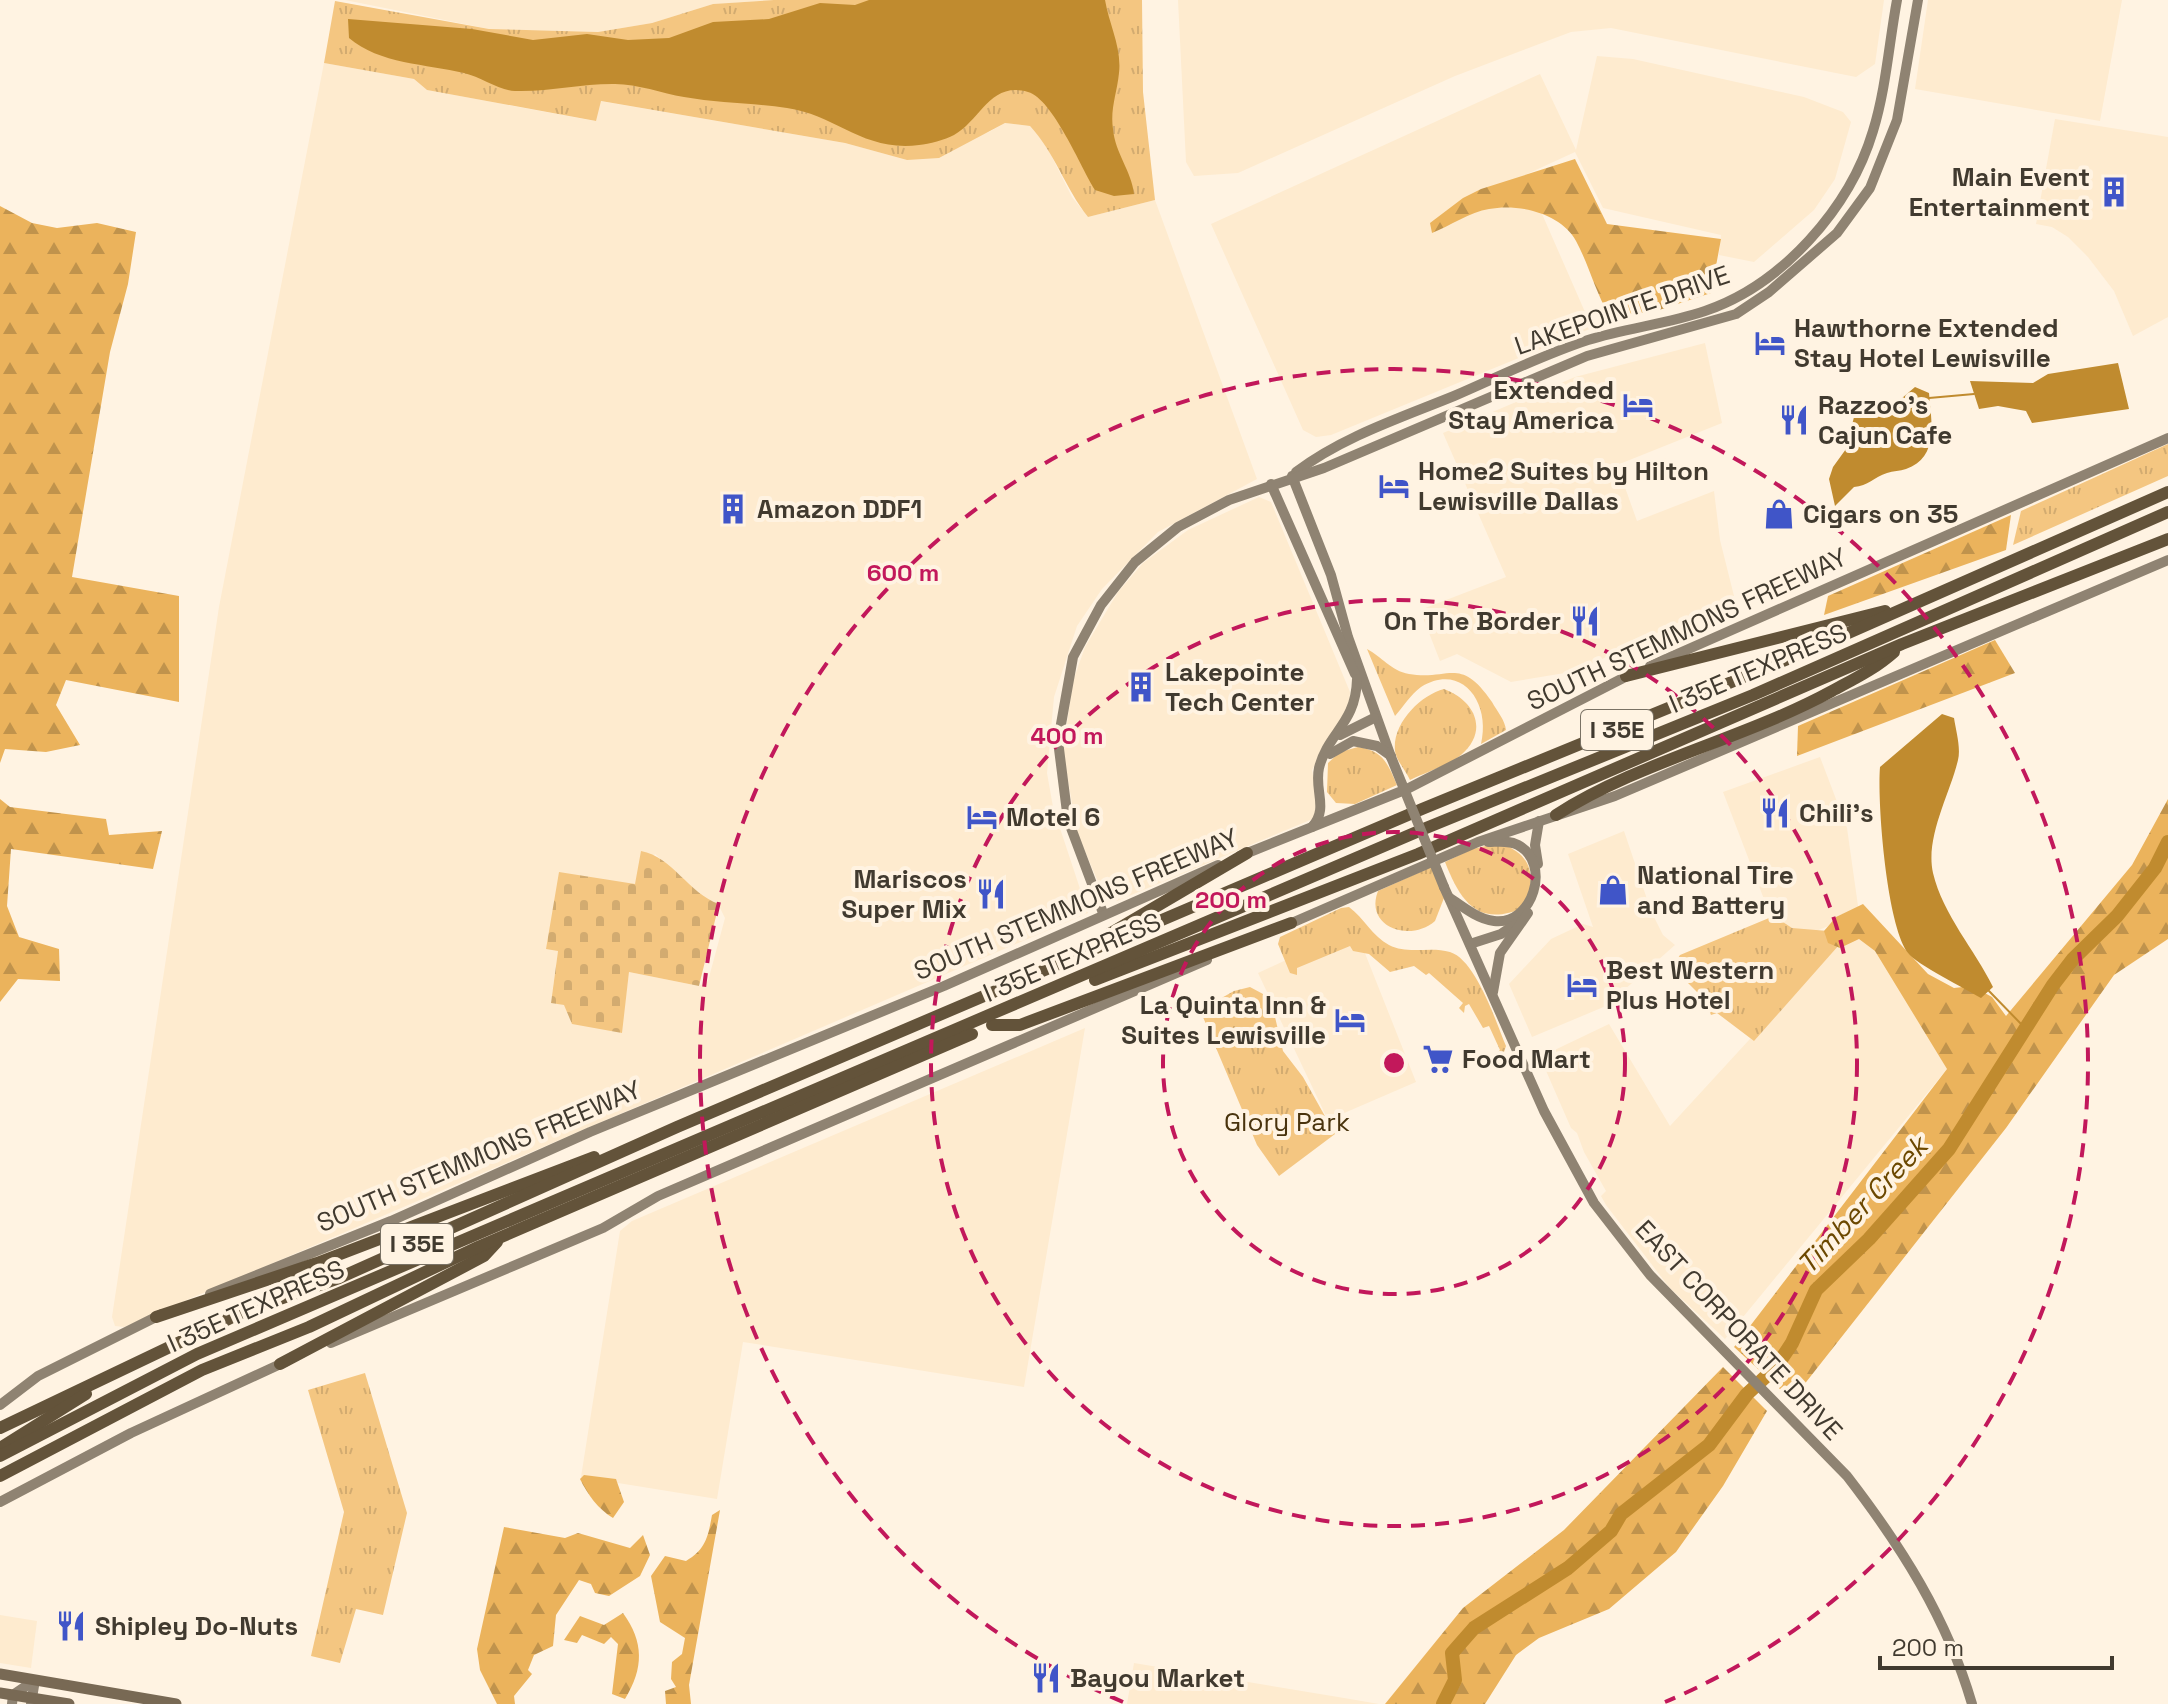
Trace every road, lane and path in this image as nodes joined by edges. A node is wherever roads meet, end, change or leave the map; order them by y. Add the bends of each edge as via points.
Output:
1 (1897, 0) edge
2 (1918, 0) edge
3 (1884, 72) junction
4 (1906, 75) junction
5 (1707, 310) junction
6 (1713, 323) junction
7 (1437, 403) junction
8 (1444, 418) junction
9 (2168, 438) edge
10 (1292, 476) junction
11 (1271, 484) junction
12 (2168, 492) edge
13 (2168, 510) edge
14 (2168, 539) edge
15 (2168, 560) edge
16 (1923, 602) junction
17 (1902, 644) junction
18 (1626, 676) junction
19 (1357, 679) junction
20 (1374, 718) junction
21 (1337, 737) junction
22 (1391, 757) junction
23 (1351, 812) junction
24 (1556, 815) junction
25 (1539, 821) junction
26 (1311, 829) junction
27 (1478, 842) junction
28 (1247, 853) junction
29 (1446, 892) junction
30 (1103, 913) junction
31 (1523, 920) junction
32 (1291, 923) junction
33 (1470, 944) junction
34 (1041, 974) junction
35 (1493, 994) junction
36 (992, 1025) junction
37 (677, 1127) junction
38 (505, 1235) junction
39 (156, 1317) junction
40 (154, 1354) junction
41 (280, 1364) junction
42 (0, 1405) edge
43 (0, 1428) edge
44 (0, 1448) edge
45 (0, 1456) edge
46 (0, 1476) edge
47 (0, 1502) edge
48 (0, 1674) edge
49 (35, 1680) junction
50 (0, 1693) edge
51 (13, 1700) edge
52 (31, 1701) edge
53 (69, 1704) edge
54 (176, 1704) edge
55 (1972, 1704) edge

1 - 3 main road, LAKEPOINTE DRIVE
2 - 4 main road, LAKEPOINTE DRIVE
3 - 4 main road
3 - 5 main road, LAKEPOINTE DRIVE via 1873,130 1837,203 1813,235 1760,283
4 - 6 main road, LAKEPOINTE DRIVE via 1897,120 1876,176 1853,213 1785,280 1736,314
5 - 6 main road
5 - 7 main road, LAKEPOINTE DRIVE via 1589,340
6 - 8 main road, LAKEPOINTE DRIVE via 1587,356
7 - 8 main road
7 - 10 main road, LAKEPOINTE DRIVE via 1316,458
8 - 10 main road, LAKEPOINTE DRIVE
9 - 18 main road, SOUTH STEMMONS FREEWAY
10 - 11 main road, LAKEPOINTE DRIVE
10 - 22 main road, EAST CORPORATE DRIVE
11 - 19 main road, EAST CORPORATE DRIVE
11 - 30 main road, LAKEPOINTE DRIVE via 1216,506 1150,549 1101,605 1073,657 1059,762 1068,820
12 - 16 highway, SOUTH STEMMONS FREEWAY / I 35E
13 - 45 highway, I 35E TEXPRESS via 1805,673 1426,828 197,1354
14 - 17 highway, I 35E
15 - 24 main road via 1789,724
16 - 18 highway
16 - 34 highway, SOUTH STEMMONS FREEWAY / I 35E
17 - 24 highway via 1879,666 1801,708 1603,790
17 - 36 highway, I 35E via 1439,845
18 - 23 main road, SOUTH STEMMONS FREEWAY via 1470,759
19 - 20 main road, EAST CORPORATE DRIVE
19 - 21 main road via 1352,711
20 - 21 main road
20 - 22 main road, EAST CORPORATE DRIVE
21 - 26 main road via 1319,771 1322,809
22 - 23 main road via 1377,746 1353,741 1335,748 1326,759 1326,799 1334,808
22 - 29 main road, EAST CORPORATE DRIVE, bridge
23 - 26 main road, SOUTH STEMMONS FREEWAY
24 - 25 main road
25 - 27 main road
25 - 31 main road via 1539,891
26 - 28 main road, SOUTH STEMMONS FREEWAY
27 - 29 main road via 1508,842 1523,849 1534,872 1531,900 1519,915 1492,921
27 - 32 main road
28 - 30 main road, SOUTH STEMMONS FREEWAY
28 - 34 highway
29 - 33 main road, EAST CORPORATE DRIVE
30 - 39 main road, SOUTH STEMMONS FREEWAY via 980,970
31 - 33 main road
31 - 35 main road via 1498,958
32 - 36 highway via 1020,1025
32 - 41 main road via 658,1196 603,1228
33 - 35 main road, EAST CORPORATE DRIVE
34 - 37 highway, SOUTH STEMMONS FREEWAY / I 35E
35 - 55 main road, EAST CORPORATE DRIVE via 1544,1111 1594,1203 1633,1255 1847,1476 1883,1523 1944,1626
36 - 38 highway, I 35E
37 - 39 highway via 317,1263
37 - 40 highway, SOUTH STEMMONS FREEWAY / I 35E
38 - 41 highway via 484,1256
38 - 46 highway, I 35E via 309,1327 202,1370
39 - 42 main road, SOUTH STEMMONS FREEWAY via 38,1376
40 - 43 highway, SOUTH STEMMONS FREEWAY / I 35E
40 - 44 highway
41 - 47 main road via 125,1435
48 - 49 main road
49 - 51 main road
49 - 52 main road
49 - 54 main road
50 - 51 main road
51 - 52 main road
52 - 53 main road

